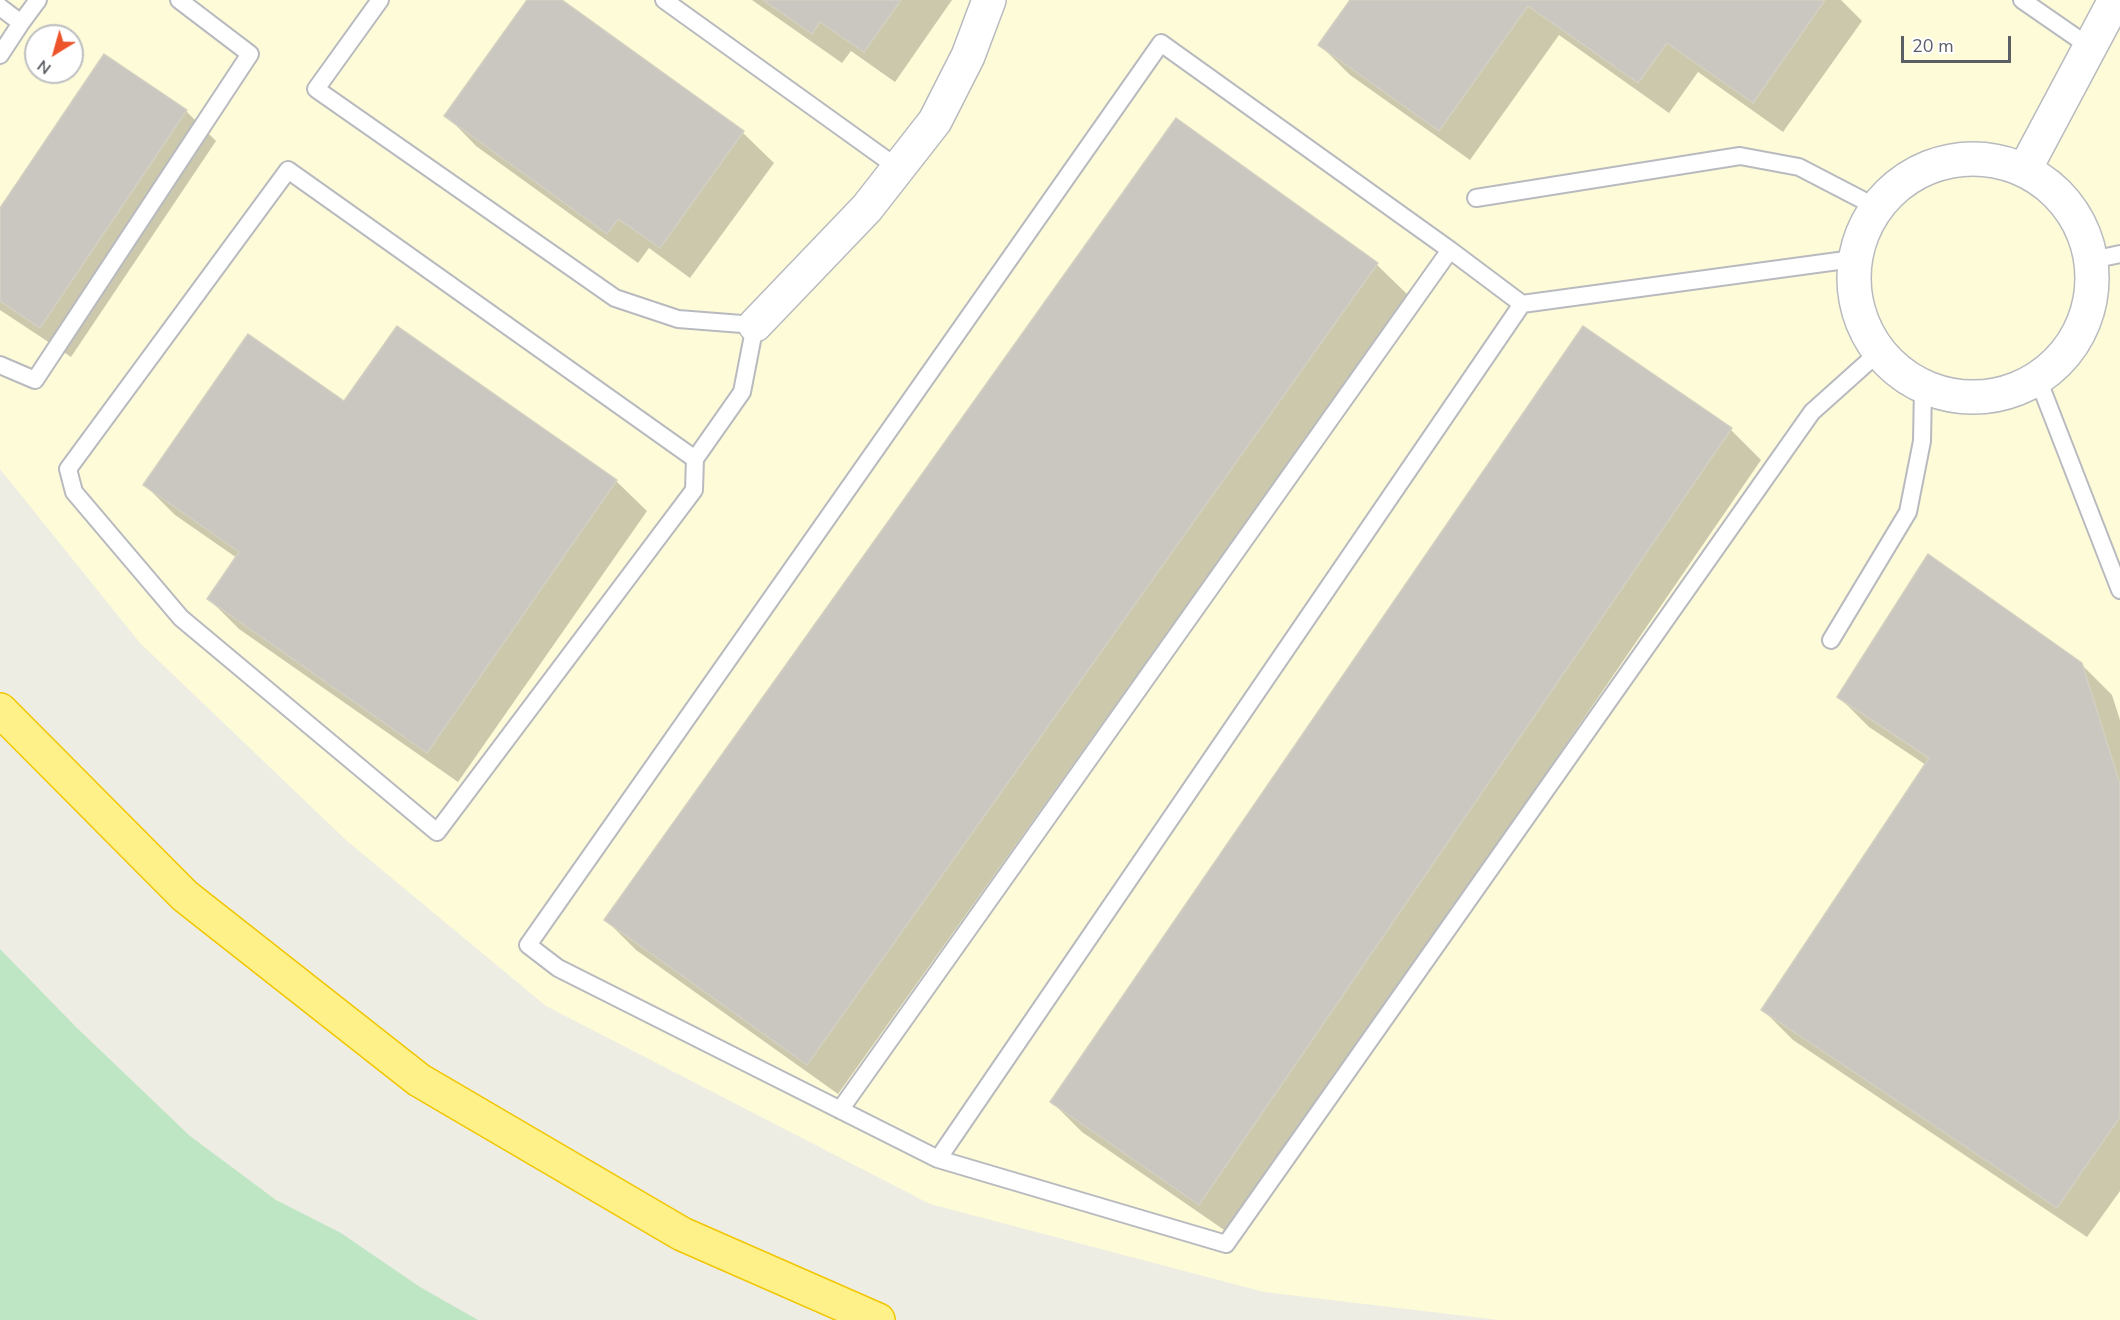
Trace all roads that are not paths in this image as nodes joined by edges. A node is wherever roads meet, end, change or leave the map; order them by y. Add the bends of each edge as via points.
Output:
1 (38, 0) edge
2 (179, 0) edge
3 (380, 0) edge
4 (664, 0) edge
5 (989, 0) edge
6 (2022, 0) edge
7 (2115, 0) edge
8 (0, 7) edge
9 (21, 23) junction
10 (2090, 47) junction
11 (0, 55) edge
12 (898, 168) junction
13 (2025, 169) junction
14 (1476, 198) dead end
15 (1876, 207) junction
16 (1449, 250) junction
17 (2106, 257) edge
18 (1853, 259) junction
19 (1522, 304) junction
20 (755, 325) junction
21 (1879, 352) junction
22 (0, 365) edge
23 (2038, 380) junction
24 (1923, 387) junction
25 (695, 459) junction
26 (2120, 590) edge
27 (1831, 640) dead end
28 (0, 710) edge
29 (840, 1110) junction
30 (938, 1159) junction
31 (878, 1320) edge

1 - 9 lane
2 - 22 lane via 250,54 35,380
3 - 20 lane via 316,90 615,298 678,319
4 - 12 lane
5 - 12 street via 968,57 935,121
6 - 10 lane
7 - 10 street
8 - 9 lane
9 - 11 lane
10 - 13 street
12 - 20 street via 867,208
13 - 15 street via 1986,159 1944,162 1906,178
13 - 17 street via 2057,192
14 - 15 lane via 1740,156 1799,167
15 - 18 street
16 - 19 lane
16 - 29 lane
16 - 29 lane via 1161,44 528,945 558,968
17 - 23 street via 2083,328 2064,357
18 - 19 lane
18 - 21 street via 1861,321
19 - 30 lane
20 - 25 lane via 742,392
21 - 24 street via 1899,372
21 - 30 lane via 1812,412 1226,1244
23 - 24 street via 2001,395 1961,397
23 - 26 lane
24 - 27 lane via 1922,441 1908,512
25 - 25 lane via 694,490 437,832 181,618 74,492 68,469 288,170
28 - 31 highway via 185,896 418,1080 682,1234
29 - 30 lane

